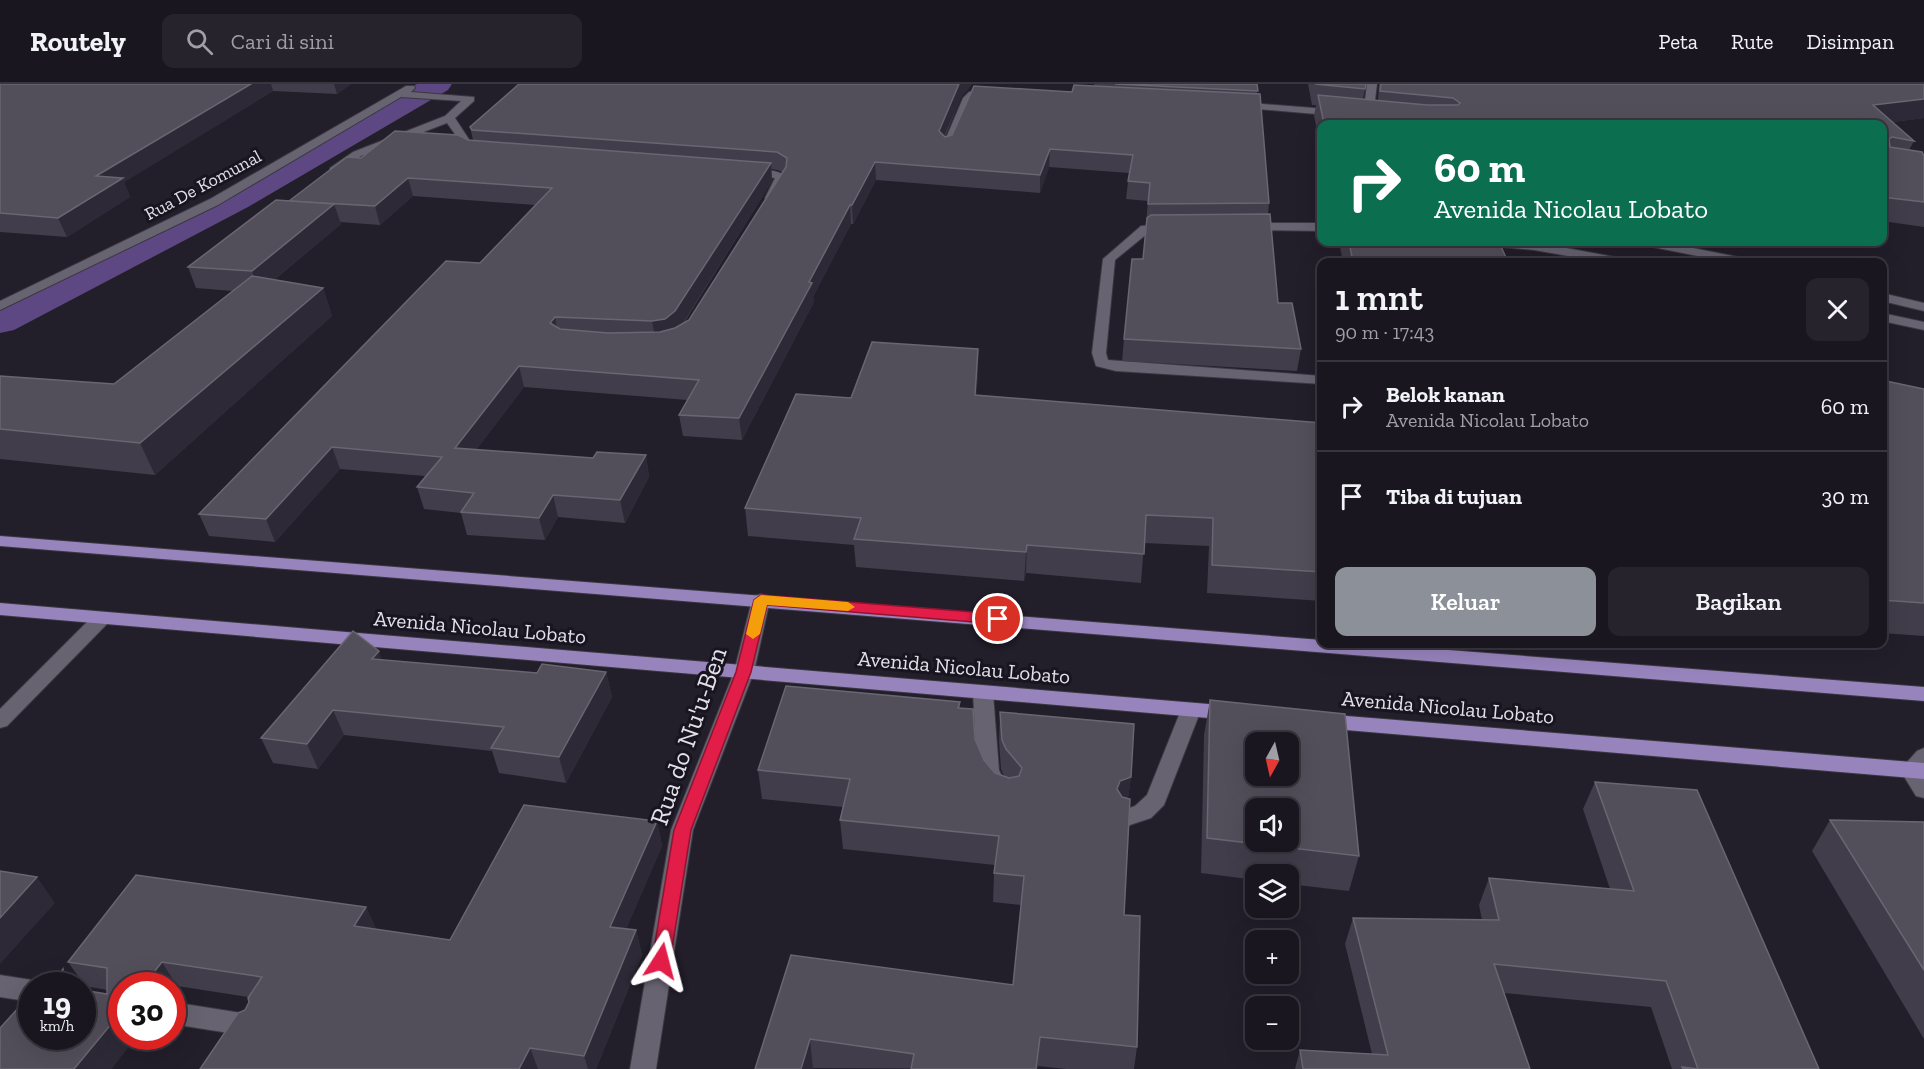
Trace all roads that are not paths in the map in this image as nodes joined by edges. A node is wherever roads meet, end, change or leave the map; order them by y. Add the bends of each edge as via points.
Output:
1 (416, 84) edge
2 (1372, 84) edge
3 (995, 93) edge
4 (399, 94) junction
5 (1228, 104) edge
6 (449, 118) junction
7 (946, 149) edge
8 (483, 153) edge
9 (731, 171) edge
10 (328, 175) edge
11 (767, 204) edge
12 (1235, 227) edge
13 (1317, 227) edge
14 (1179, 228) edge
15 (1534, 246) edge
16 (1667, 246) edge
17 (1598, 258) edge
18 (1724, 258) edge
19 (1887, 298) edge
20 (0, 306) edge
21 (1924, 307) edge
22 (1887, 317) edge
23 (1924, 326) edge
24 (1317, 380) edge
25 (0, 541) edge
26 (761, 600) junction
27 (0, 609) edge
28 (101, 619) junction
29 (1317, 645) edge
30 (1355, 648) edge
31 (744, 672) junction
32 (983, 693) junction
33 (1924, 694) edge
34 (1191, 710) junction
35 (1250, 715) edge
36 (1297, 719) edge
37 (0, 721) edge
38 (1920, 766) edge
39 (1924, 790) edge
40 (1008, 799) edge
41 (1127, 818) edge
42 (0, 986) edge
43 (18, 989) edge
44 (186, 1015) edge
45 (248, 1025) edge
46 (643, 1069) edge

1 - 4 street, Rua De Komunal
2 - 5 street via 1362,116
3 - 7 street via 973,94 967,100
4 - 6 street via 470,99
4 - 20 street, Rua De Komunal via 214,202
6 - 8 street via 466,148
6 - 10 street via 357,154
9 - 11 street via 778,175 780,184
12 - 13 street
14 - 24 street via 1145,229 1109,259 1101,363
15 - 17 street
16 - 18 street
19 - 21 street
22 - 23 street
25 - 26 main road
26 - 29 main road
26 - 31 street, Rua do Nu'u-Ben
27 - 28 main road, Avenida Nicolau Lobato
28 - 31 main road, Avenida Nicolau Lobato
28 - 37 street
30 - 33 main road
31 - 32 main road, Avenida Nicolau Lobato
31 - 46 street, Rua do Nu'u-Ben via 682,830
32 - 34 main road, Avenida Nicolau Lobato
32 - 40 street via 988,770
34 - 35 main road, Avenida Nicolau Lobato
34 - 41 street via 1156,799 1143,812
36 - 38 main road, Avenida Nicolau Lobato
38 - 39 street
42 - 43 street
44 - 45 street

